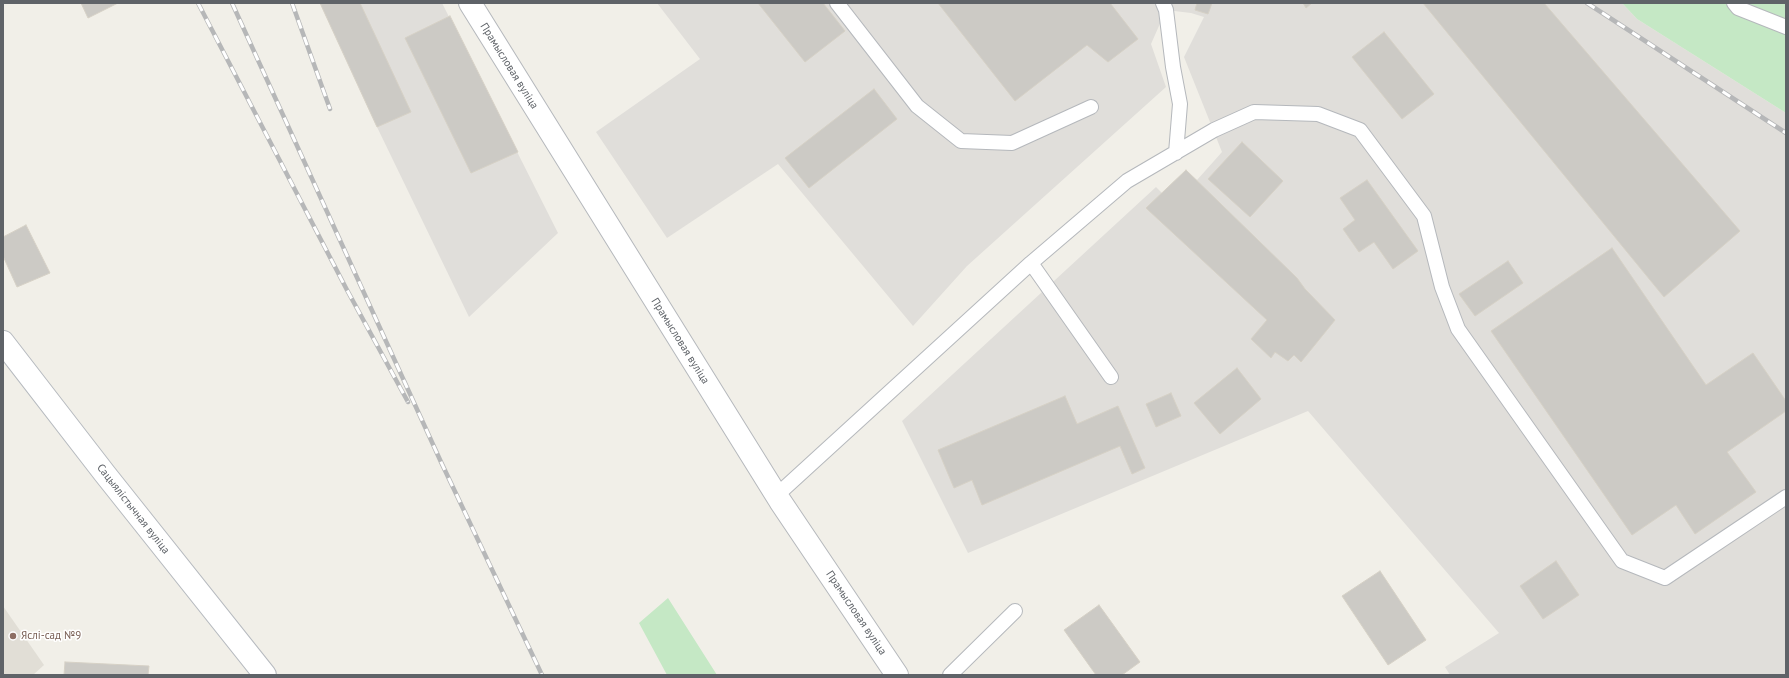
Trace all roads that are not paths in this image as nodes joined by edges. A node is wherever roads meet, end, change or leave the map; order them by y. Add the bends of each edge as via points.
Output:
1 (470, 3) edge
2 (837, 3) edge
3 (1163, 3) edge
4 (1734, 3) edge
5 (1786, 27) edge
6 (1091, 108) dead end
7 (1176, 153) junction
8 (1031, 263) junction
9 (3, 342) edge
10 (1111, 377) dead end
11 (776, 495) junction
12 (1786, 497) edge
13 (1015, 610) dead end
14 (265, 675) edge
15 (897, 675) edge
16 (950, 675) edge

1 - 11 street, Прамысловая вуліца
2 - 6 lane via 917,106 961,141 1012,143
3 - 7 lane via 1180,104
4 - 5 lane via 1738,8
7 - 8 lane via 1127,181
7 - 12 lane via 1214,130 1254,112 1318,114 1360,130 1424,216 1442,287 1458,329 1622,561 1664,578
8 - 10 lane
8 - 11 lane
9 - 14 street, Сацыялістычная вуліца
11 - 15 street, Прамысловая вуліца
13 - 16 lane

